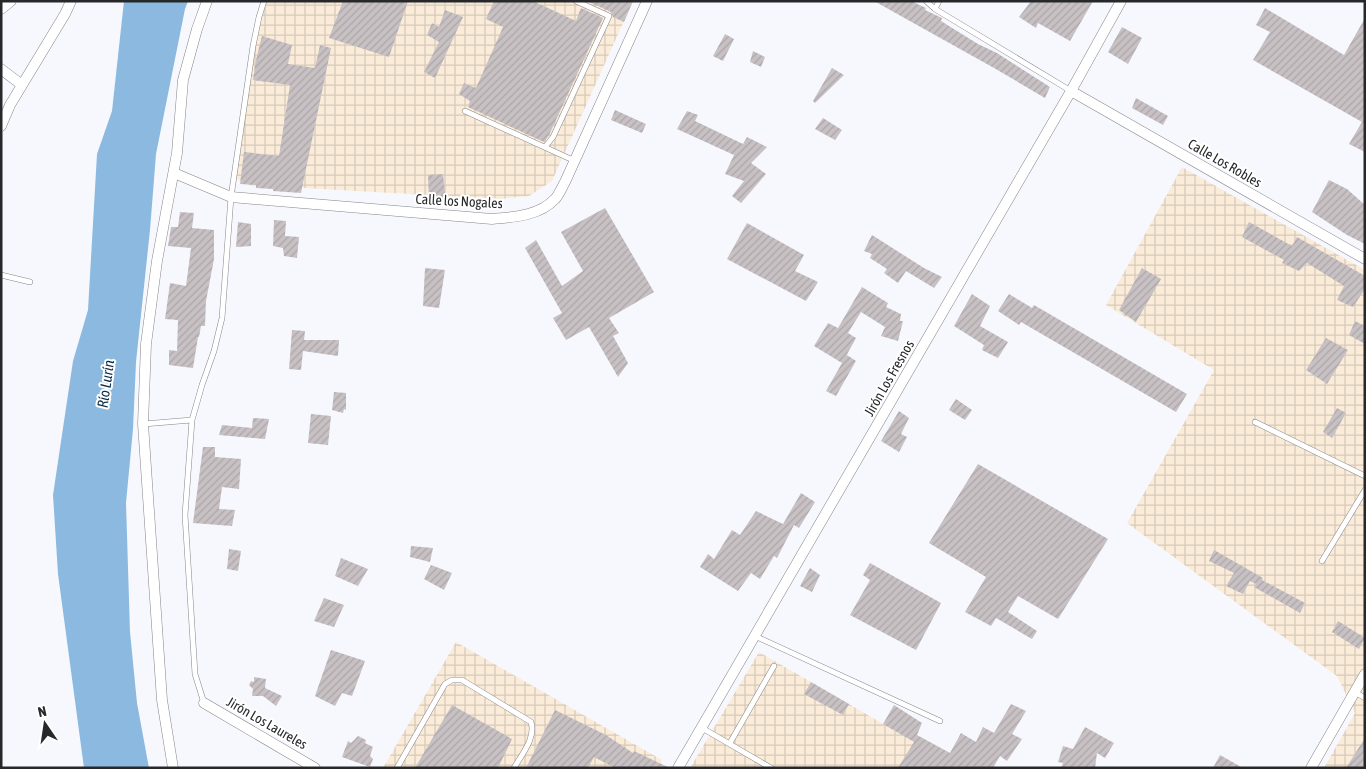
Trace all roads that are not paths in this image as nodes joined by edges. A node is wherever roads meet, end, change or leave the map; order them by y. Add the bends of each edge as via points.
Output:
1 (11, 1) edge
2 (70, 1) edge
3 (207, 1) edge
4 (264, 1) edge
5 (576, 1) edge
6 (648, 1) edge
7 (926, 1) edge
8 (939, 1) edge
9 (1122, 1) edge
10 (935, 8) junction
11 (1, 9) edge
12 (1, 69) edge
13 (22, 85) junction
14 (1071, 91) junction
15 (465, 111) dead end
16 (1, 126) edge
17 (545, 147) junction
18 (575, 161) junction
19 (174, 173) junction
20 (231, 197) junction
21 (1365, 259) edge
22 (1, 275) edge
23 (30, 282) dead end
24 (192, 420) junction
25 (1255, 422) dead end
26 (143, 424) junction
27 (1365, 476) edge
28 (1365, 490) edge
29 (1322, 561) dead end
30 (754, 636) junction
31 (774, 666) dead end
32 (1365, 674) edge
33 (1354, 692) junction
34 (1365, 698) edge
35 (204, 703) joint
36 (940, 721) dead end
37 (702, 727) junction
38 (730, 743) junction
39 (172, 768) edge
40 (315, 768) edge
41 (397, 768) edge
42 (514, 768) edge
43 (678, 768) edge
44 (771, 768) edge
45 (1311, 768) edge

1 - 11 street
2 - 13 street
3 - 19 street via 183,80
4 - 20 lane via 253,46
5 - 17 lane via 609,16 553,137
6 - 18 street, Calle los Nogales
7 - 10 lane
8 - 10 lane
9 - 14 street, Jirón Los Fresnos
10 - 14 lane
12 - 13 street
13 - 16 street
14 - 21 street, Calle Los Robles
14 - 30 street, Jirón Los Fresnos
15 - 17 lane
17 - 18 lane
18 - 20 street, Calle los Nogales via 555,199 521,217 492,219
19 - 20 street, Calle los Nogales
19 - 26 street via 157,261 146,344
20 - 24 lane via 222,318
22 - 23 lane
24 - 26 lane
24 - 35 lane via 185,515 196,674
25 - 27 lane
26 - 39 street via 162,700
28 - 29 lane
30 - 36 lane
30 - 37 street, Jirón Los Fresnos
31 - 38 lane
32 - 33 street
33 - 34 lane
33 - 45 street
35 - 40 street, Jirón Los Laureles
37 - 38 lane
37 - 43 street, Jirón Los Fresnos
38 - 44 lane
41 - 42 lane via 445,684 462,680 530,722 532,736

